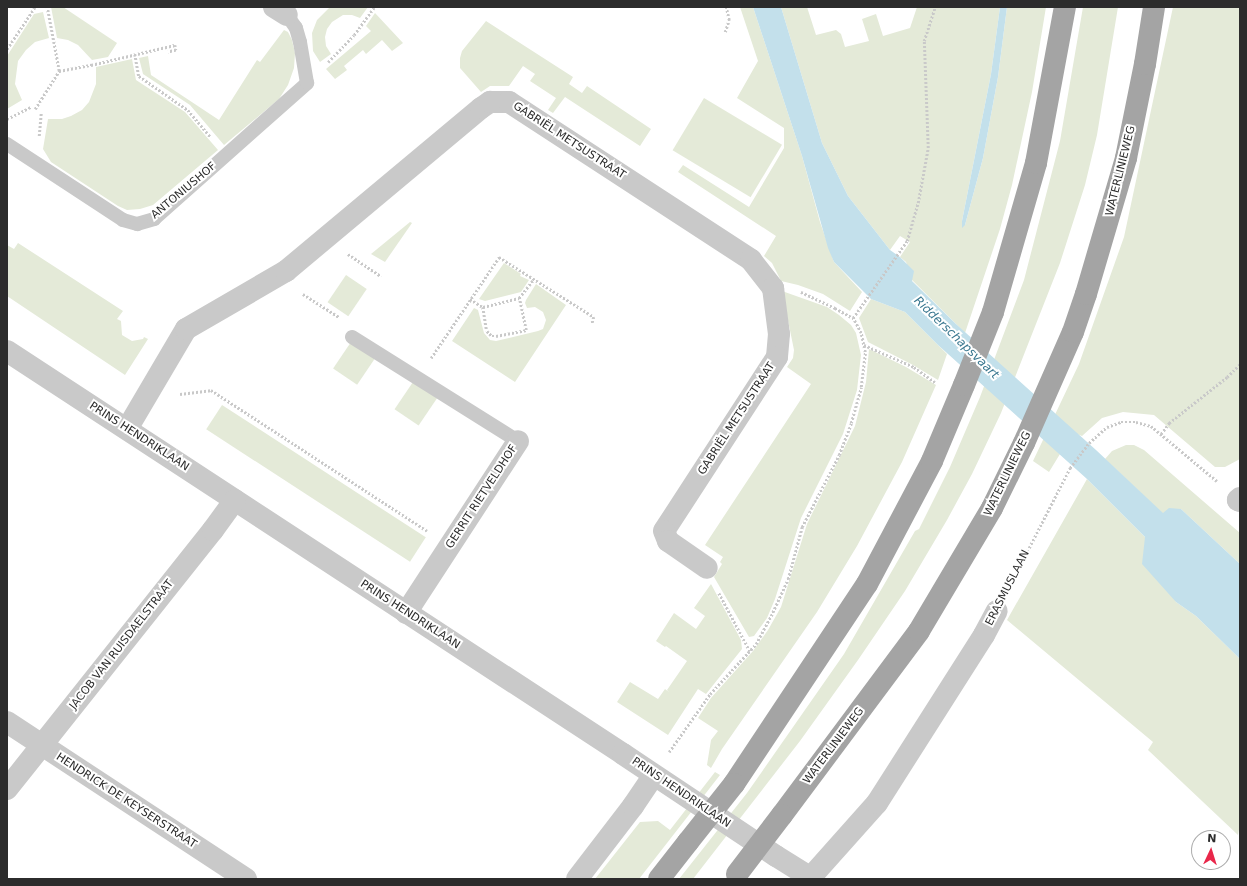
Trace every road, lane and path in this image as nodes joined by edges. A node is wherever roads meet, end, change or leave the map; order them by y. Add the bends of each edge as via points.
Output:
1 (35, 7) edge
2 (47, 7) edge
3 (374, 7) edge
4 (726, 7) edge
5 (935, 7) edge
6 (1065, 7) edge
7 (1154, 7) edge
8 (281, 11) edge
9 (725, 32) dead end
10 (7, 49) edge
11 (168, 52) dead end
12 (135, 54) junction
13 (59, 71) junction
14 (307, 83) junction
15 (31, 106) dead end
16 (35, 110) dead end
17 (7, 119) edge
18 (7, 144) edge
19 (227, 154) junction
20 (324, 239) junction
21 (278, 276) junction
22 (381, 276) dead end
23 (534, 279) junction
24 (773, 288) junction
25 (519, 298) junction
26 (470, 299) junction
27 (483, 307) junction
28 (853, 318) junction
29 (592, 324) dead end
30 (352, 337) joint
31 (863, 345) junction
32 (7, 351) edge
33 (1240, 364) edge
34 (417, 378) junction
35 (936, 383) dead end
36 (146, 398) junction
37 (127, 429) junction
38 (1161, 434) junction
39 (518, 441) joint
40 (235, 500) junction
41 (1239, 500) edge
42 (451, 546) junction
43 (707, 568) joint
44 (996, 611) joint
45 (406, 613) junction
46 (750, 651) junction
47 (7, 722) edge
48 (42, 746) junction
49 (673, 746) dead end
50 (654, 775) junction
51 (7, 789) edge
52 (734, 876) edge
53 (812, 878) edge
54 (246, 879) edge
55 (577, 879) edge
56 (659, 879) edge

1 - 10 path
2 - 13 path
3 - 14 path via 354,35
4 - 9 path via 729,20
5 - 28 path via 924,41 928,148 918,203 907,241
6 - 56 main road, bridge via 1036,163 993,312 932,461 867,584 734,784
7 - 52 main road, WATERLINIEWEG, bridge via 1126,158 1086,294 1073,332 1024,443 992,508 919,631
8 - 14 lane via 296,28
11 - 12 path via 176,50 175,45
12 - 13 path
12 - 19 path via 139,76 188,110
13 - 16 path
14 - 19 lane, ANTONIUSHOF
15 - 17 path
18 - 19 lane, ANTONIUSHOF via 123,220 137,224 154,219
20 - 21 street, GABRIËL METSUSTRAAT
20 - 22 path
20 - 24 street, GABRIËL METSUSTRAAT via 481,108 490,102 509,102 751,260
21 - 30 path via 348,322 341,328
21 - 36 street, GABRIËL METSUSTRAAT via 186,329
23 - 25 path
23 - 26 path via 499,257
23 - 29 path via 594,317
24 - 28 path via 785,288 806,294
24 - 43 street, GABRIËL METSUSTRAAT via 778,334 777,357 664,531 668,541
25 - 27 path
25 - 27 path via 526,330 492,336 487,331
26 - 27 path
26 - 34 path
28 - 31 path via 861,333
30 - 34 lane, GERRIT RIETVELDHOF
31 - 35 path via 914,367
31 - 46 path via 861,387 851,423 839,455 802,527 788,579 780,598
32 - 37 street, PRINS HENDRIKLAAN
33 - 38 path via 1169,423
34 - 39 lane, GERRIT RIETVELDHOF
36 - 37 street, GABRIËL METSUSTRAAT
36 - 42 path via 211,390
37 - 40 street, PRINS HENDRIKLAAN
38 - 41 path, ERASMUSLAAN
38 - 44 path, ERASMUSLAAN via 1151,426 1136,422 1120,422 1107,427 1089,443 1070,468
39 - 42 street, GERRIT RIETVELDHOF
40 - 45 street, PRINS HENDRIKLAAN
40 - 48 street, JACOB VAN RUISDAELSTRAAT
42 - 45 street, GERRIT RIETVELDHOF
43 - 46 path
44 - 53 street, ERASMUSLAAN via 984,635 877,803
45 - 50 street, PRINS HENDRIKLAAN
46 - 49 path via 710,694
47 - 48 street, HENDRICK DE KEYSERSTRAAT
48 - 51 street, JACOB VAN RUISDAELSTRAAT
48 - 54 street, HENDRICK DE KEYSERSTRAAT
50 - 53 street, PRINS HENDRIKLAAN
50 - 55 street

